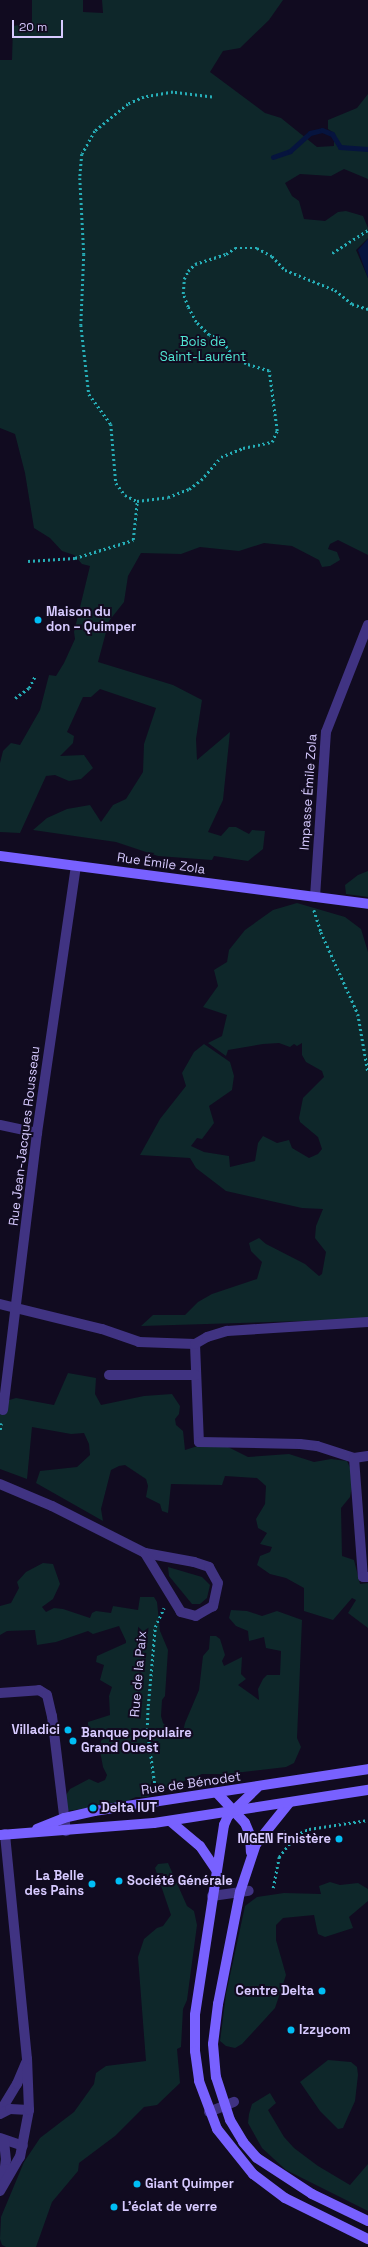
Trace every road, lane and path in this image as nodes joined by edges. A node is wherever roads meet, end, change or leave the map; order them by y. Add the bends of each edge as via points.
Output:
1 (212, 97) dead end
2 (368, 230) edge
3 (332, 253) dead end
4 (368, 309) edge
5 (138, 500) junction
6 (28, 561) dead end
7 (368, 625) edge
8 (34, 676) dead end
9 (15, 698) dead end
10 (1, 856) edge
11 (76, 866) junction
12 (315, 897) junction
13 (368, 904) edge
14 (368, 1072) edge
15 (0, 1125) edge
16 (37, 1133) junction
17 (0, 1304) edge
18 (18, 1308) junction
19 (368, 1322) edge
20 (195, 1344) junction
21 (109, 1375) dead end
22 (196, 1375) junction
23 (3, 1410) dead end
24 (368, 1456) edge
25 (354, 1458) junction
26 (0, 1484) edge
27 (145, 1554) junction
28 (368, 1577) edge
29 (169, 1597) junction
30 (0, 1693) edge
31 (368, 1769) edge
32 (154, 1781) dead end
33 (257, 1788) junction
34 (368, 1790) edge
35 (217, 1793) junction
36 (289, 1803) junction
37 (234, 1810) junction
38 (64, 1818) junction
39 (368, 1820) edge
40 (170, 1821) junction
41 (281, 1829) dead end
42 (32, 1831) junction
43 (66, 1831) junction
44 (2, 1834) edge
45 (291, 1839) junction
46 (252, 1854) junction
47 (216, 1870) junction
48 (272, 1888) dead end
49 (245, 1892) junction
50 (212, 1896) junction
51 (27, 2059) junction
52 (229, 2104) junction
53 (29, 2110) junction
54 (209, 2112) junction
55 (0, 2113) edge
56 (2, 2139) edge
57 (23, 2146) junction
58 (1, 2189) edge
59 (368, 2221) edge
60 (368, 2239) edge

1 - 5 path via 172,92 144,97 128,104 95,131 82,154 80,178 84,254 81,325 89,394 110,424 116,483 125,495
2 - 3 path
4 - 5 path via 352,304 335,290 285,270 272,256 257,248 235,248 226,254 195,264 184,279 183,294 188,307 196,322 209,335 220,338 230,352 246,364 269,371 277,431 272,442 243,448 221,457 201,480 189,489 157,500
5 - 6 path via 133,540 75,558
7 - 12 street, Impasse Émile Zola via 326,732
8 - 9 path via 29,688
10 - 11 street, Rue Émile Zola
11 - 12 street, Rue Émile Zola
11 - 16 street, Rue Jean-Jacques Rousseau
12 - 13 street, Rue Émile Zola
12 - 14 path via 314,910 321,932 358,1014
15 - 16 street
16 - 18 street, Rue Jean-Jacques Rousseau
17 - 18 street
18 - 20 street via 102,1328 139,1342
18 - 23 street, Rue Jean-Jacques Rousseau
19 - 20 street via 227,1331
20 - 22 street
21 - 22 street
22 - 25 street via 199,1442 300,1444 317,1446
24 - 25 street
25 - 28 street via 363,1577
26 - 27 street via 52,1506
27 - 29 street via 156,1568
27 - 29 street via 202,1563 209,1567 216,1577 216,1599 213,1606 203,1613 186,1615 177,1610
29 - 32 path, Rue de la Paix via 155,1627 148,1706 147,1730
30 - 38 street via 39,1690 47,1695 52,1716
31 - 33 street, Rue de Bénodet
33 - 35 street, Rue de Bénodet
33 - 37 street
34 - 36 street, Rue de Bénodet
35 - 37 street
35 - 38 street, Rue de Bénodet via 191,1795
36 - 37 street, Rue de Bénodet
36 - 46 street via 264,1831
37 - 40 street, Rue de Bénodet
37 - 46 street via 248,1829
37 - 47 street via 224,1825
38 - 42 street, Rue de Bénodet
38 - 43 street
39 - 45 path via 309,1829
40 - 43 street, Rue de Bénodet
40 - 47 street via 200,1846
41 - 45 path
42 - 43 street, Rue de Bénodet
42 - 44 street, Rue de Bénodet
44 - 51 street
45 - 48 path via 279,1857
46 - 49 street
47 - 50 street
49 - 50 street
49 - 52 street via 221,1983 214,2044 216,2077
50 - 54 street via 194,2034 197,2074
51 - 53 street
51 - 55 street via 17,2084
52 - 54 street
52 - 59 street via 243,2142 263,2162 312,2194
53 - 55 street via 10,2109
53 - 57 street
54 - 60 street via 226,2144 258,2179 290,2200
56 - 57 street
56 - 58 street via 6,2160
57 - 58 street via 17,2164

